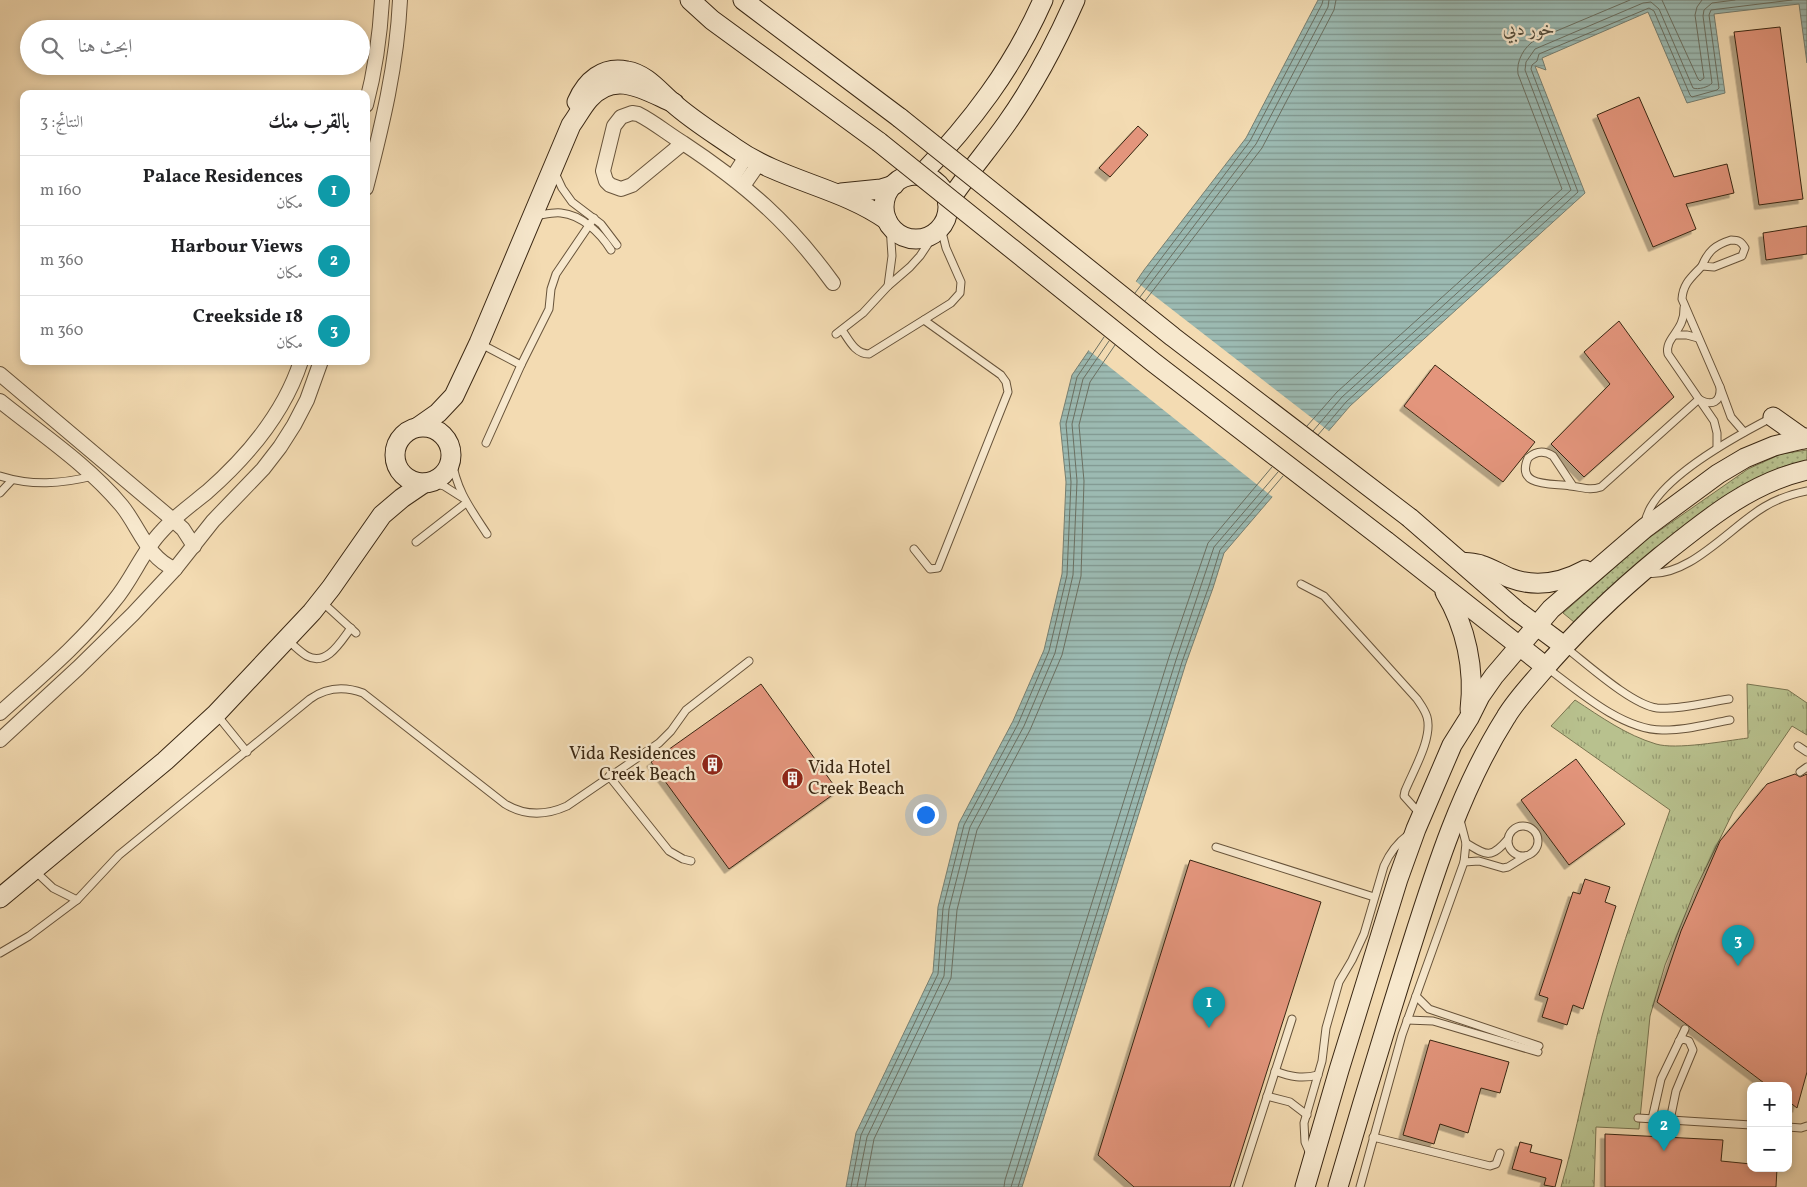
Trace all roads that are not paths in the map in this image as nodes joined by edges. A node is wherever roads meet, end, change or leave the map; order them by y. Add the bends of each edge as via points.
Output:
1 (382, 0) edge
2 (400, 0) edge
3 (690, 0) edge
4 (742, 0) edge
5 (1043, 0) edge
6 (1075, 0) edge
7 (369, 90) edge
8 (683, 144) junction
9 (753, 159) junction
10 (552, 169) junction
11 (370, 172) edge
12 (920, 176) junction
13 (738, 182) junction
14 (894, 185) junction
15 (837, 193) junction
16 (948, 203) junction
17 (534, 216) junction
18 (594, 218) junction
19 (888, 223) junction
20 (589, 225) junction
21 (939, 230) junction
22 (618, 245) dead end
23 (611, 250) dead end
24 (1702, 266) junction
25 (833, 283) dead end
26 (888, 286) junction
27 (1684, 305) junction
28 (924, 320) junction
29 (1675, 335) junction
30 (1698, 338) junction
31 (479, 343) junction
32 (299, 365) edge
33 (320, 365) edge
34 (521, 365) junction
35 (0, 374) edge
36 (1720, 387) junction
37 (454, 396) junction
38 (1699, 399) junction
39 (0, 401) edge
40 (1773, 417) joint
41 (418, 427) junction
42 (1744, 432) junction
43 (1806, 438) edge
44 (486, 444) dead end
45 (1717, 448) junction
46 (451, 451) junction
47 (396, 463) junction
48 (1807, 470) edge
49 (0, 476) edge
50 (93, 476) junction
51 (12, 480) junction
52 (426, 483) junction
53 (1573, 486) junction
54 (1807, 491) edge
55 (0, 493) edge
56 (465, 501) junction
57 (382, 516) junction
58 (173, 520) junction
59 (1645, 528) junction
60 (487, 534) dead end
61 (416, 542) dead end
62 (149, 546) junction
63 (194, 546) junction
64 (914, 549) dead end
65 (1605, 561) junction
66 (1460, 562) junction
67 (175, 569) junction
68 (1641, 572) junction
69 (1301, 584) dead end
70 (1441, 584) junction
71 (321, 601) junction
72 (1536, 626) junction
73 (287, 640) junction
74 (1519, 646) junction
75 (1564, 646) junction
76 (749, 661) dead end
77 (1546, 667) junction
78 (1730, 698) dead end
79 (0, 713) edge
80 (216, 714) junction
81 (1469, 718) junction
82 (1730, 720) dead end
83 (0, 740) edge
84 (1798, 746) dead end
85 (247, 752) junction
86 (1807, 752) edge
87 (1807, 767) edge
88 (1800, 772) dead end
89 (609, 776) junction
90 (1457, 814) junction
91 (1419, 822) junction
92 (1508, 839) junction
93 (1466, 842) junction
94 (1216, 847) dead end
95 (1490, 854) junction
96 (1526, 856) junction
97 (691, 861) dead end
98 (1464, 862) junction
99 (1488, 863) junction
100 (34, 870) junction
101 (1374, 897) junction
102 (1, 898) edge
103 (77, 900) junction
104 (0, 952) edge
105 (1416, 996) junction
106 (1292, 1019) dead end
107 (1408, 1020) junction
108 (1685, 1029) dead end
109 (1679, 1041) junction
110 (1275, 1071) junction
111 (1318, 1075) junction
112 (1268, 1096) junction
113 (1307, 1115) junction
114 (1638, 1118) dead end
115 (1652, 1119) junction
116 (1670, 1120) junction
117 (1747, 1125) edge
118 (1792, 1128) edge
119 (1805, 1129) edge
120 (1373, 1137) junction
121 (1500, 1153) dead end
122 (1313, 1159) junction
123 (1238, 1187) edge
124 (1305, 1187) edge
125 (1338, 1187) edge
126 (1360, 1187) edge

1 - 7 street
2 - 11 street via 395,61
3 - 70 street, bridge via 712,20 879,142 1153,362
4 - 66 street, bridge via 900,118 1173,337 1410,518
5 - 12 street via 984,104
6 - 16 street via 1030,88
8 - 8 street via 643,116 627,114 614,126 604,176 615,188 627,188
8 - 13 street
9 - 10 street via 674,104 638,74 612,70 596,76 584,88
9 - 13 street
9 - 15 street via 797,180
10 - 17 street
10 - 18 lane via 567,195
12 - 14 street via 901,179
12 - 16 street via 933,180 943,190
13 - 25 street via 792,231
14 - 15 street
14 - 19 street via 885,201
15 - 19 street via 863,205
16 - 21 street via 947,216
17 - 20 lane via 569,214
17 - 31 street
18 - 20 lane
18 - 22 lane
19 - 21 street via 898,233 912,238 927,237
19 - 26 lane via 892,256
20 - 23 lane
20 - 34 lane via 556,274 550,290 549,309
21 - 26 lane via 915,262
21 - 28 lane via 960,276 961,287 957,298
24 - 24 lane via 1714,267 1739,258 1744,248 1735,240 1718,244 1709,252
24 - 27 lane via 1682,290
26 - 28 lane via 839,332 856,350 869,354
27 - 29 lane via 1683,321
27 - 30 lane
28 - 64 lane via 1001,375 1006,382 1008,396 938,568 930,569
29 - 30 lane
29 - 38 lane via 1668,342 1668,354
30 - 36 lane
31 - 34 lane
31 - 37 street
32 - 58 street via 288,395 259,440 222,479
33 - 63 street via 307,400 280,447
34 - 44 lane
35 - 58 street
36 - 38 lane via 1716,403
36 - 42 lane via 1731,417
37 - 41 street
37 - 46 street via 450,421
38 - 45 lane via 1714,421
38 - 53 lane via 1606,484 1591,490
39 - 50 street
40 - 42 lane
40 - 43 street
41 - 46 street via 434,429 447,439
41 - 47 street via 399,440
42 - 45 lane
43 - 59 street via 1745,458
45 - 59 lane via 1679,476 1654,501 1647,514
46 - 52 street via 442,476
46 - 56 lane
47 - 52 street via 410,480
47 - 57 street
48 - 68 street via 1784,475 1732,502
49 - 51 lane
50 - 51 lane via 58,483
50 - 62 street via 123,508
51 - 55 lane
52 - 56 lane via 444,486
52 - 57 street
53 - 53 lane via 1553,456 1537,452 1528,458 1525,470 1531,480
54 - 68 lane via 1764,506 1678,569 1660,574
56 - 60 lane
56 - 61 lane
57 - 71 street
58 - 62 street
58 - 63 street
59 - 65 street
62 - 67 street via 162,563
62 - 79 street via 116,600 90,629
63 - 67 street
65 - 66 street via 1566,579 1543,584 1519,581 1481,565
65 - 72 street
66 - 72 street
67 - 83 street via 98,650
68 - 75 street
69 - 91 lane via 1324,596 1424,710 1427,738 1404,796
70 - 74 street
70 - 81 street via 1466,640 1472,679
71 - 73 street
71 - 73 lane via 353,631 332,653 322,658 306,656
72 - 74 street
72 - 75 street
73 - 80 street
74 - 77 street
74 - 81 street via 1480,696
75 - 77 street
75 - 78 lane via 1630,697 1646,705 1664,708
76 - 89 lane via 686,710 665,737
77 - 82 lane via 1619,718 1640,727 1663,730
77 - 90 street via 1506,717
80 - 85 lane
80 - 100 street
81 - 91 street via 1452,746
84 - 86 lane
85 - 89 lane via 318,693 345,688 371,697 505,804 522,812 541,814 559,810
85 - 103 lane via 119,855
87 - 88 lane
89 - 97 lane via 669,851
90 - 93 lane
90 - 125 street via 1426,900
91 - 101 lane via 1388,856
91 - 122 street via 1395,888
92 - 95 lane
92 - 96 lane via 1511,850
92 - 96 lane via 1514,829 1530,828 1538,843 1536,849
93 - 95 lane via 1482,853
93 - 98 lane
94 - 101 lane
95 - 99 lane
96 - 99 lane via 1503,868
98 - 99 lane
98 - 105 lane
100 - 102 street
100 - 103 lane via 53,888
101 - 111 lane via 1358,947 1335,994
103 - 104 lane via 29,936
105 - 107 lane
105 - 107 lane via 1430,1009 1539,1049 1433,1021
106 - 110 lane
107 - 120 lane
108 - 109 lane
109 - 115 lane via 1661,1079
109 - 116 lane via 1689,1041 1693,1050 1676,1091
110 - 111 lane via 1296,1078
110 - 112 lane
111 - 113 lane
112 - 113 lane via 1290,1102
112 - 123 lane
113 - 122 lane via 1305,1142
114 - 115 lane
115 - 116 lane
116 - 117 lane
118 - 119 lane
120 - 121 lane via 1490,1166 1496,1164
120 - 126 lane
122 - 124 street

